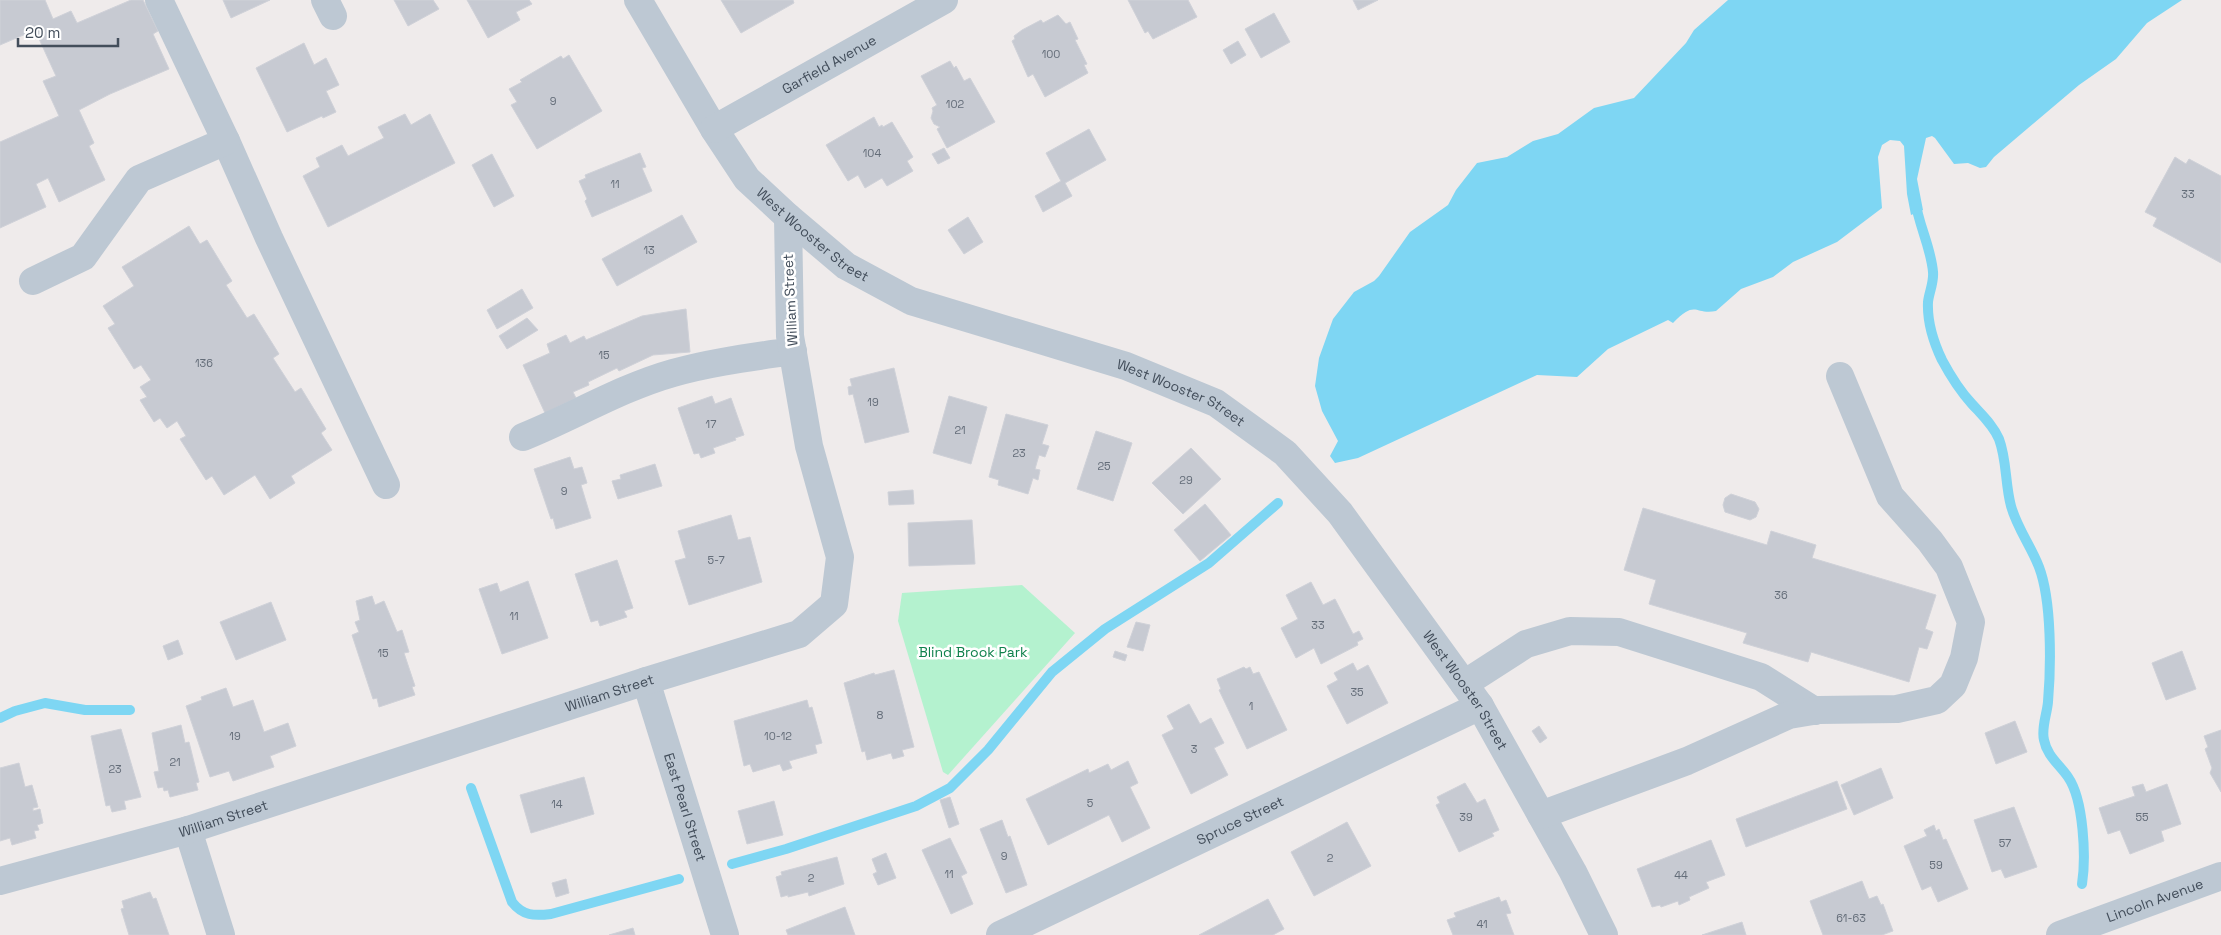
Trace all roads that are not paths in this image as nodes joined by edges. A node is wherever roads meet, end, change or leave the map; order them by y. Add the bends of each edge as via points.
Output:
1 (159, 0) edge
2 (638, 0) edge
3 (944, 0) edge
4 (714, 129) junction
5 (226, 141) junction
6 (788, 217) junction
7 (33, 281) dead end
8 (793, 351) junction
9 (1840, 376) dead end
10 (523, 437) dead end
11 (386, 485) dead end
12 (646, 681) junction
13 (1464, 684) junction
14 (1480, 706) junction
15 (1814, 711) junction
16 (1541, 815) junction
17 (188, 830) junction
18 (2221, 876) edge
19 (0, 882) edge
20 (221, 935) edge
21 (725, 935) edge
22 (1000, 935) edge
23 (1604, 935) edge
24 (2060, 935) edge

1 - 5 street
2 - 4 street, West Wooster Street
3 - 4 street, Garfield Avenue
4 - 6 street, West Wooster Street via 747,179
5 - 7 street via 139,179 83,257
5 - 11 street
6 - 8 street, William Street
6 - 13 street, West Wooster Street via 846,266 911,301 1126,366 1216,403 1285,453 1340,513
8 - 10 street via 672,373 621,392
8 - 12 street, William Street via 809,446 840,557 834,604 799,634
9 - 15 street via 1890,496 1949,567 1971,622 1964,658 1953,685 1936,700 1897,709
12 - 17 street, William Street
12 - 21 street, East Pearl Street
13 - 14 street, West Wooster Street
13 - 15 street via 1526,644 1570,631 1619,632 1761,677
14 - 16 street, West Wooster Street
14 - 22 street, Spruce Street
15 - 16 street via 1788,715 1687,761
16 - 23 street, West Wooster Street
17 - 19 street, William Street
17 - 20 street
18 - 24 street, Lincoln Avenue

